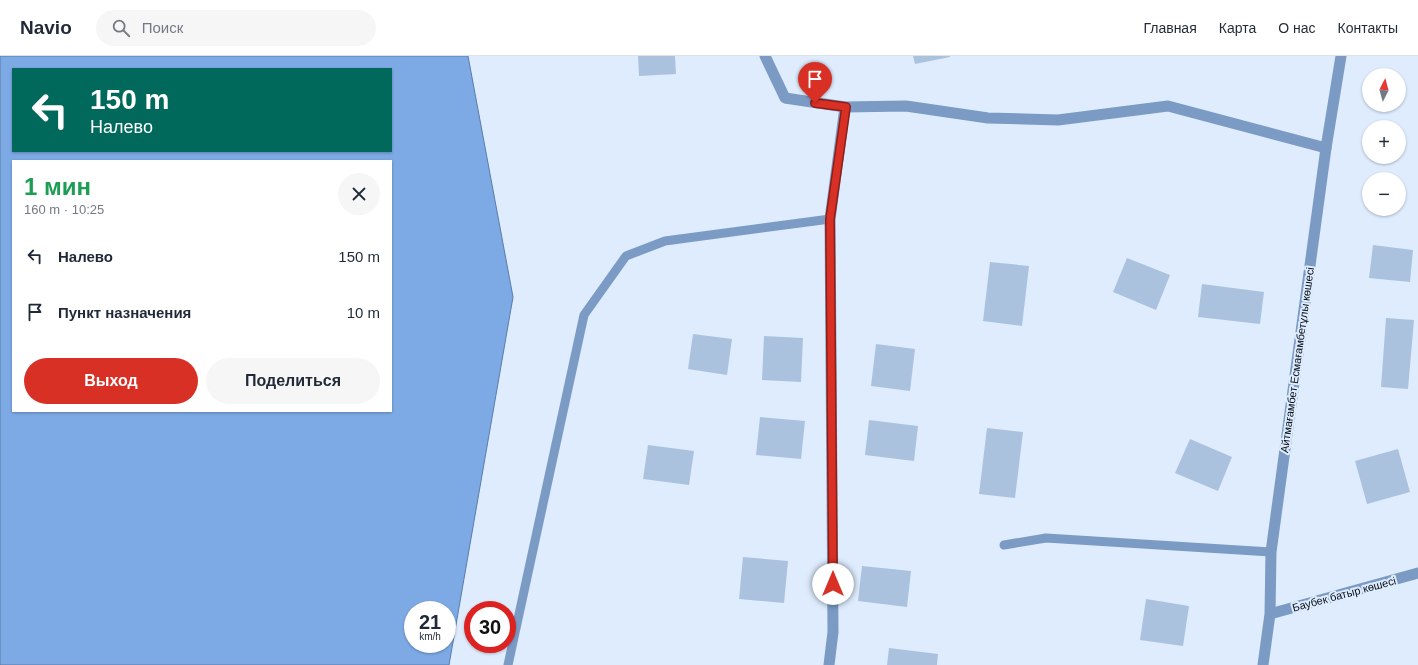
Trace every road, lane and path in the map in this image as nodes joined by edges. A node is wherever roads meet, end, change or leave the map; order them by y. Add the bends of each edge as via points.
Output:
1 (765, 56) edge
2 (1341, 56) edge
3 (846, 107) junction
4 (1326, 148) junction
5 (830, 219) junction
6 (1004, 545) dead end
7 (1271, 552) junction
8 (1418, 573) edge
9 (1270, 614) junction
10 (508, 665) edge
11 (829, 665) edge
12 (1263, 665) edge

1 - 3 street via 785,98
2 - 4 street, Айтмағамбет Есмағамбетұлы көшесі
3 - 4 street via 906,106 988,118 1058,120 1168,106
3 - 5 street
4 - 7 street, Айтмағамбет Есмағамбетұлы көшесі
5 - 10 lane via 666,241 626,256 621,262 584,315
5 - 11 street via 833,632
6 - 7 lane via 1046,538
7 - 9 street, Айтмағамбет Есмағамбетұлы көшесі
8 - 9 street, Баубек батыр көшесі
9 - 12 street, Айтмағамбет Есмағамбетұлы көшесі

